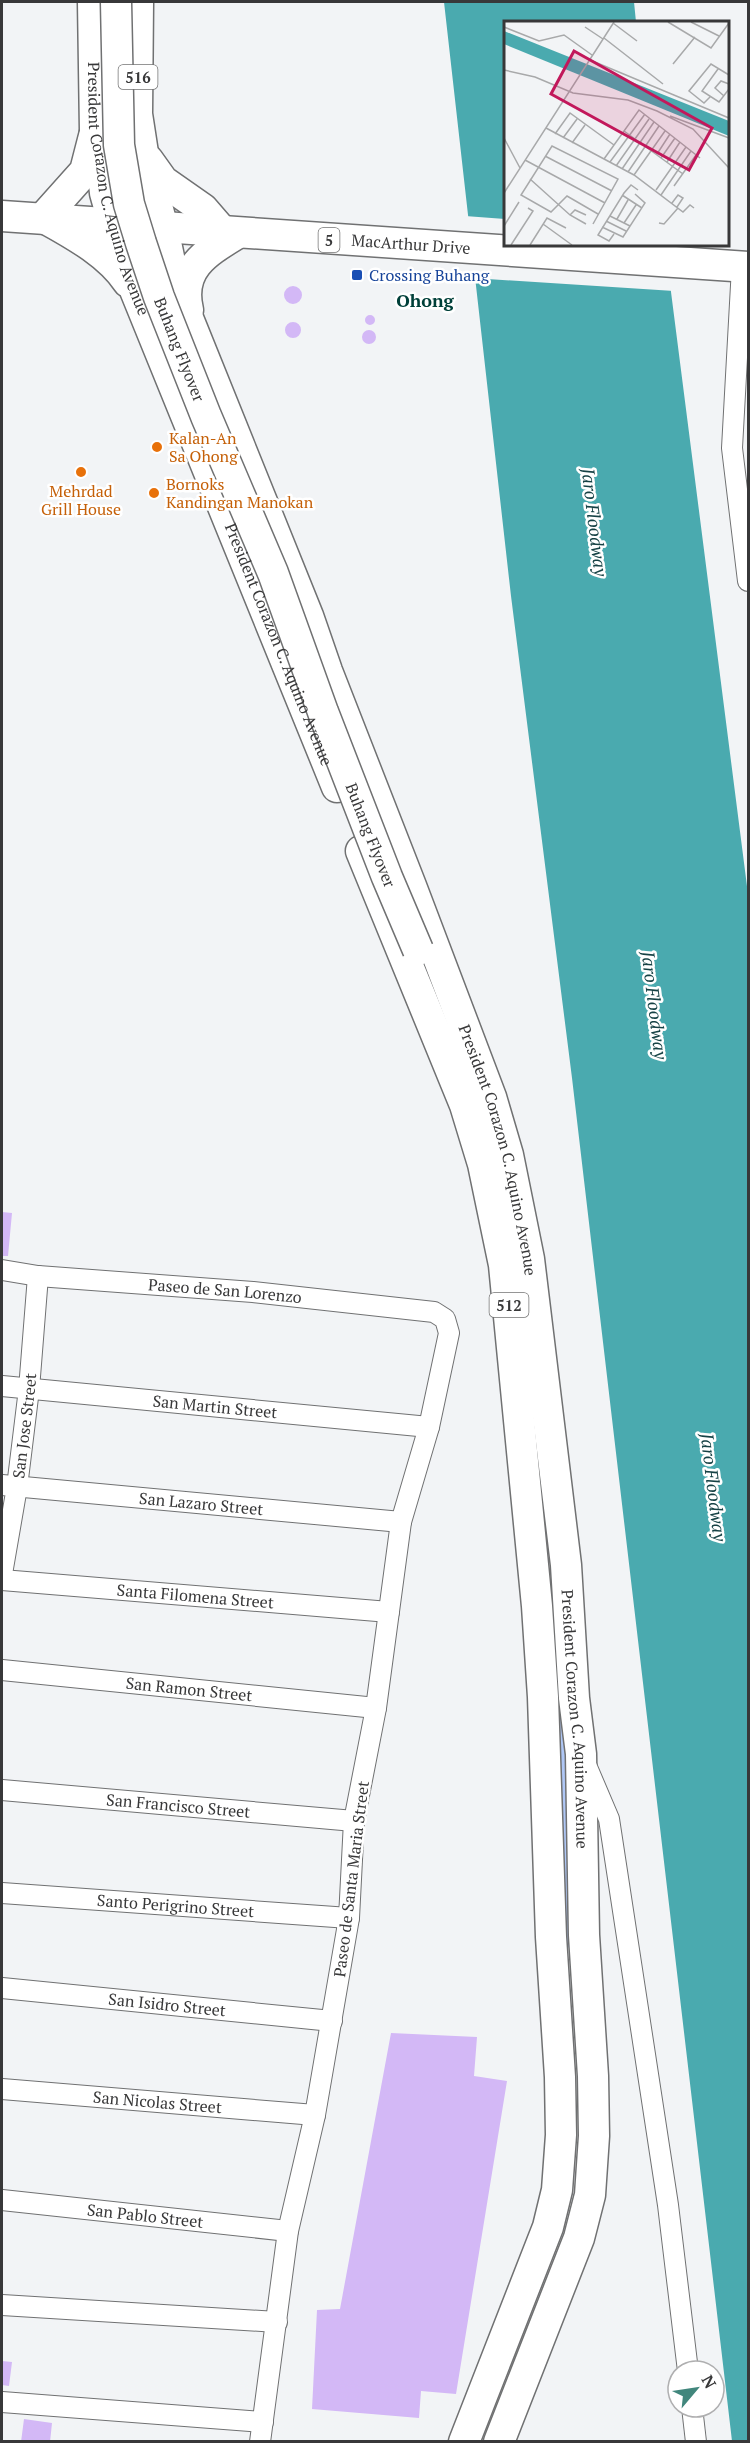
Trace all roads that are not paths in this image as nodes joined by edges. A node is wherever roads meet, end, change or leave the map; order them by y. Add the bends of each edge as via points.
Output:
1 (93, 2) edge
2 (116, 2) edge
3 (138, 2) edge
4 (95, 132) junction
5 (143, 153) junction
6 (2, 216) edge
7 (43, 218) junction
8 (113, 223) junction
9 (163, 228) junction
10 (230, 232) junction
11 (740, 266) edge
12 (136, 294) junction
13 (191, 324) junction
14 (748, 581) edge
15 (418, 950) joint
16 (438, 1000) junction
17 (2, 1270) edge
18 (38, 1276) junction
19 (445, 1319) joint
20 (2, 1386) edge
21 (29, 1389) junction
22 (429, 1427) junction
23 (9, 1486) edge
24 (401, 1522) junction
25 (2, 1574) edge
26 (2, 1580) edge
27 (389, 1612) junction
28 (2, 1670) edge
29 (543, 1697) junction
30 (574, 1698) junction
31 (376, 1708) junction
32 (581, 1754) junction
33 (2, 1790) edge
34 (354, 1821) junction
35 (2, 1893) edge
36 (349, 1918) junction
37 (584, 1935) junction
38 (551, 1937) junction
39 (2, 1988) edge
40 (332, 2021) junction
41 (556, 2026) junction
42 (590, 2027) junction
43 (2, 2089) edge
44 (315, 2115) junction
45 (2, 2200) edge
46 (288, 2231) junction
47 (2, 2305) edge
48 (277, 2322) junction
49 (687, 2359) edge
50 (2, 2402) edge
51 (693, 2419) edge
52 (263, 2422) junction
53 (469, 2428) edge
54 (501, 2435) edge
55 (260, 2442) edge
56 (696, 2442) edge

1 - 4 main road, President Corazon C. Aquino Avenue / 516
2 - 15 main road, Buhang Flyover, bridge via 119,145 129,204 141,243
3 - 5 main road, President Corazon C. Aquino Avenue / 516 via 137,114
4 - 7 main road via 85,171
4 - 8 main road, President Corazon C. Aquino Avenue / 516
5 - 9 main road, President Corazon C. Aquino Avenue / 516
5 - 10 main road via 162,182 203,208
6 - 7 main road, MacArthur Drive / 5
7 - 8 main road, MacArthur Drive / 5
7 - 12 main road via 104,256
8 - 9 main road, MacArthur Drive / 5
8 - 12 main road, President Corazon C. Aquino Avenue / 512
9 - 10 main road, MacArthur Drive / 5
9 - 13 main road, President Corazon C. Aquino Avenue / 512 via 175,286
10 - 11 main road, MacArthur Drive / 5
10 - 13 main road via 204,254 191,273 184,294
11 - 14 street via 732,448
12 - 16 main road, President Corazon C. Aquino Avenue / 512
13 - 16 main road, President Corazon C. Aquino Avenue / 512 via 411,885
15 - 16 main road, President Corazon C. Aquino Avenue / 512
16 - 29 main road, President Corazon C. Aquino Avenue / 512 via 483,1164 504,1265
16 - 30 main road, President Corazon C. Aquino Avenue / 512 via 490,1097 508,1155 529,1259 566,1564
17 - 18 street, Paseo de San Lorenzo
18 - 19 street, Paseo de San Lorenzo via 434,1312
18 - 21 street, San Jose Street
19 - 22 street, Paseo de Santa Maria Street via 449,1333
20 - 21 street, San Martin Street
21 - 22 street, San Martin Street
21 - 23 street, San Jose Street
22 - 24 street, Paseo de Santa Maria Street
23 - 24 street, San Lazaro Street
23 - 25 street, San Jose Street
24 - 27 street, Paseo de Santa Maria Street
26 - 27 street, Santa Filomena Street
27 - 31 street, Paseo de Santa Maria Street
28 - 31 street, San Ramon Street
29 - 30 main road via 548,1686 561,1682 569,1687
29 - 38 main road, President Corazon C. Aquino Avenue / 512
30 - 32 main road, President Corazon C. Aquino Avenue / 512
31 - 34 street, Paseo de Santa Maria Street
32 - 37 main road, President Corazon C. Aquino Avenue / 512
32 - 49 street via 609,1819 668,2205
33 - 34 street, San Francisco Street
34 - 36 street, Paseo de Santa Maria Street
35 - 36 street, Santo Perigrino Street
36 - 40 street, Paseo de Santa Maria Street
37 - 38 main road via 580,1947 568,1953 557,1950
37 - 42 main road, President Corazon C. Aquino Avenue / 512
38 - 41 main road, President Corazon C. Aquino Avenue / 512
39 - 40 street, San Isidro Street
40 - 44 street, Paseo de Santa Maria Street
41 - 42 main road via 561,2016 574,2011 586,2017
41 - 53 main road, President Corazon C. Aquino Avenue / 512 via 561,2135 557,2190 548,2227
42 - 54 main road, President Corazon C. Aquino Avenue / 512 via 594,2136 590,2195 579,2238
43 - 44 street, San Nicolas Street
44 - 46 street, Paseo de Santa Maria Street
45 - 46 street, San Pablo Street
46 - 48 street, Paseo de Santa Maria Street
47 - 48 street
48 - 52 street, Paseo de Santa Maria Street
50 - 52 street
51 - 56 street
52 - 55 street, Paseo de Santa Maria Street
53 - 54 main road via 484,2437

